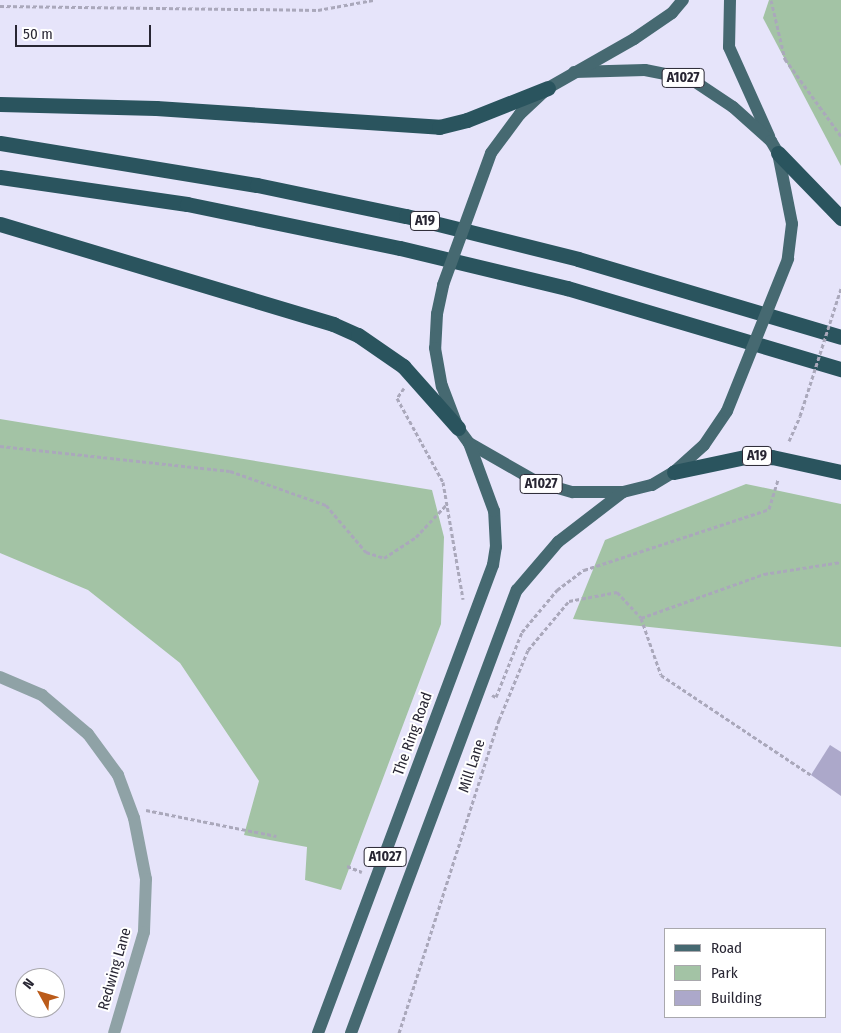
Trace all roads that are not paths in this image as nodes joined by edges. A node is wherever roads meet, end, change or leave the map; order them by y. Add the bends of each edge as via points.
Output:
1 (683, 0) edge
2 (730, 0) edge
3 (574, 72) junction
4 (548, 88) junction
5 (7, 104) edge
6 (0, 143) edge
7 (774, 147) junction
8 (0, 177) edge
9 (841, 218) edge
10 (0, 224) edge
11 (841, 337) edge
12 (841, 369) edge
13 (458, 428) junction
14 (470, 443) junction
15 (674, 472) junction
16 (841, 472) edge
17 (623, 492) junction
18 (0, 677) edge
19 (114, 1033) edge
20 (318, 1033) edge
21 (351, 1033) edge

1 - 3 main road, A1027 via 672,13 634,39
2 - 7 main road, A1027 via 730,47
3 - 4 main road, A1027
3 - 7 main road, A1027 via 644,70 690,79 733,106
4 - 5 highway via 467,120 439,127 165,108
4 - 13 main road, A1027, bridge via 520,114 491,153 443,285 437,314 437,358 442,386
6 - 11 highway, A19 via 257,185 406,216 578,259
7 - 9 highway
7 - 15 main road, A1027, bridge via 792,224 788,259 727,411 704,445
8 - 12 highway, A19 via 186,204 400,248 567,288
10 - 13 highway via 333,324 389,353
13 - 14 main road, A1027
14 - 17 main road, A1027 via 538,482 573,492
14 - 20 main road, The Ring Road / A1027 via 494,511 496,547 493,564
15 - 16 highway, A19 via 750,456 772,457
15 - 17 main road, A1027 via 652,484
17 - 21 main road, A1027 via 558,542 517,590
18 - 19 street, Redwing Lane via 42,695 88,734 118,775 131,807 146,878 144,932

